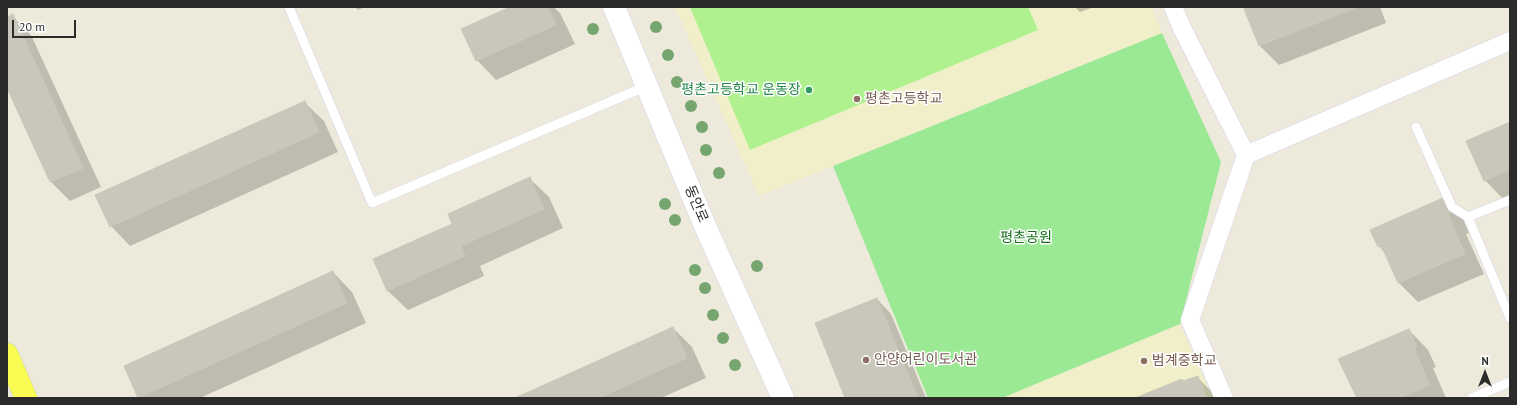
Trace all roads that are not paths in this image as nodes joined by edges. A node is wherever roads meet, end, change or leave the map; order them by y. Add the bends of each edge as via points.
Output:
1 (289, 7) edge
2 (614, 7) edge
3 (1173, 7) edge
4 (1510, 41) edge
5 (646, 86) junction
6 (1416, 127) dead end
7 (1246, 155) junction
8 (1510, 200) edge
9 (1468, 217) junction
10 (1510, 318) edge
11 (7, 354) edge
12 (1510, 382) edge
13 (26, 398) edge
14 (783, 398) edge
15 (1224, 398) edge
16 (1472, 398) edge

1 - 5 lane via 372,203
2 - 5 street, 동안로
3 - 7 street
4 - 7 street
5 - 14 street, 동안로 via 705,226
6 - 9 lane via 1452,207
7 - 15 street via 1190,320
8 - 9 lane
9 - 10 lane
11 - 13 main road
12 - 16 lane

